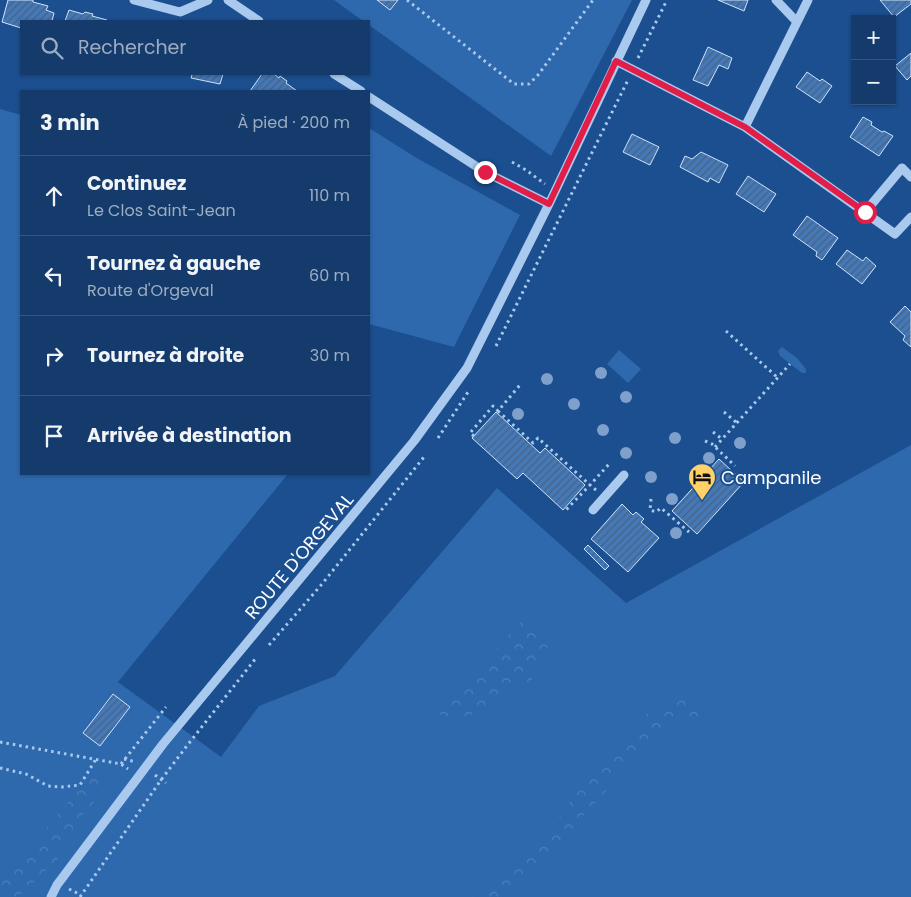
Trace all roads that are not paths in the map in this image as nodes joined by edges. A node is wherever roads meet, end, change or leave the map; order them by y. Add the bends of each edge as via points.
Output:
1 (134, 0) edge
2 (208, 0) edge
3 (228, 0) edge
4 (646, 0) edge
5 (776, 0) edge
6 (808, 0) edge
7 (257, 20) edge
8 (797, 22) junction
9 (616, 61) junction
10 (336, 75) edge
11 (359, 90) edge
12 (370, 97) edge
13 (745, 127) junction
14 (911, 177) edge
15 (549, 204) junction
16 (865, 212) junction
17 (911, 217) edge
18 (624, 475) dead end
19 (593, 510) dead end
20 (51, 897) edge

1 - 2 street via 180,12
3 - 7 street
4 - 9 street, ROUTE D'ORGEVAL
5 - 8 street
6 - 8 street
8 - 13 street
9 - 13 street
9 - 15 street, ROUTE D'ORGEVAL
10 - 11 street
12 - 15 street via 485,172
13 - 16 street
14 - 16 street via 902,168
15 - 20 street, ROUTE D'ORGEVAL via 467,368 414,441 163,744
16 - 17 street via 895,234
18 - 19 street

